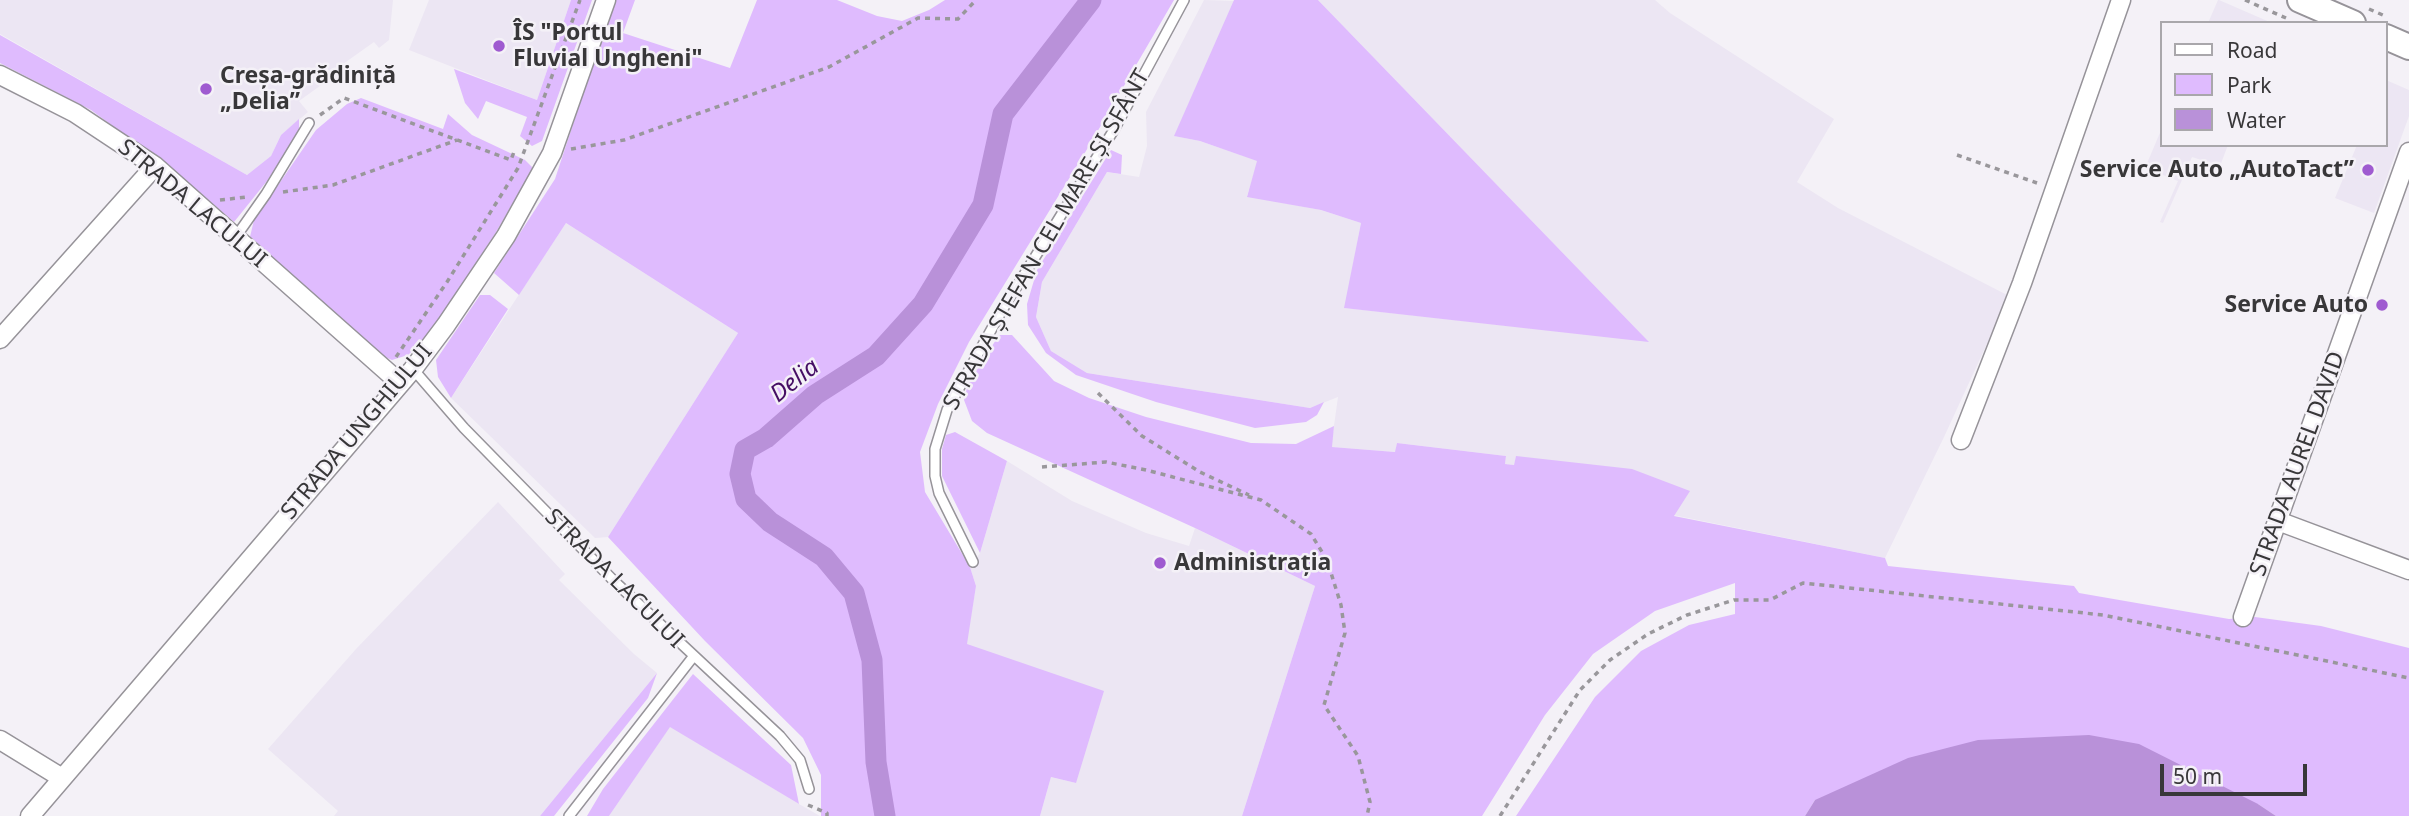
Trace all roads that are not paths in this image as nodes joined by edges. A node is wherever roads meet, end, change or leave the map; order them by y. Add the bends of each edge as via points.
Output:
1 (606, 0) edge
2 (1184, 0) edge
3 (2121, 0) edge
4 (2293, 9) edge
5 (2356, 14) edge
6 (2388, 27) edge
7 (2409, 47) edge
8 (0, 75) edge
9 (309, 122) road end
10 (2409, 152) edge
11 (155, 166) junction
12 (235, 238) junction
13 (0, 340) edge
14 (413, 369) junction
15 (400, 383) junction
16 (1961, 440) dead end
17 (2278, 521) junction
18 (974, 562) dead end
19 (2409, 570) edge
20 (2243, 617) dead end
21 (694, 657) junction
22 (0, 740) edge
23 (62, 778) junction
24 (809, 789) dead end
25 (30, 816) edge
26 (569, 816) edge

1 - 14 street, STRADA UNGHIULUI via 552,153 506,236
2 - 18 lane, STRADA ȘTEFAN CEL MARE ȘI SFÂNT via 1115,128 1001,312 947,410 935,449 935,476
3 - 16 street via 2022,283
4 - 5 main road
6 - 7 main road
8 - 11 street, STRADA LACULUI via 75,113
9 - 12 lane
10 - 17 street, STRADA AUREL DAVID
11 - 12 street, STRADA LACULUI
11 - 13 street
12 - 15 street, STRADA LACULUI
14 - 15 street, STRADA UNGHIULUI
14 - 21 lane, STRADA LACULUI via 464,428
15 - 23 street, STRADA UNGHIULUI
17 - 19 street
17 - 20 street, STRADA AUREL DAVID
21 - 24 lane, STRADA LACULUI via 780,736 800,760
21 - 26 lane
22 - 23 street
23 - 25 street, STRADA UNGHIULUI

